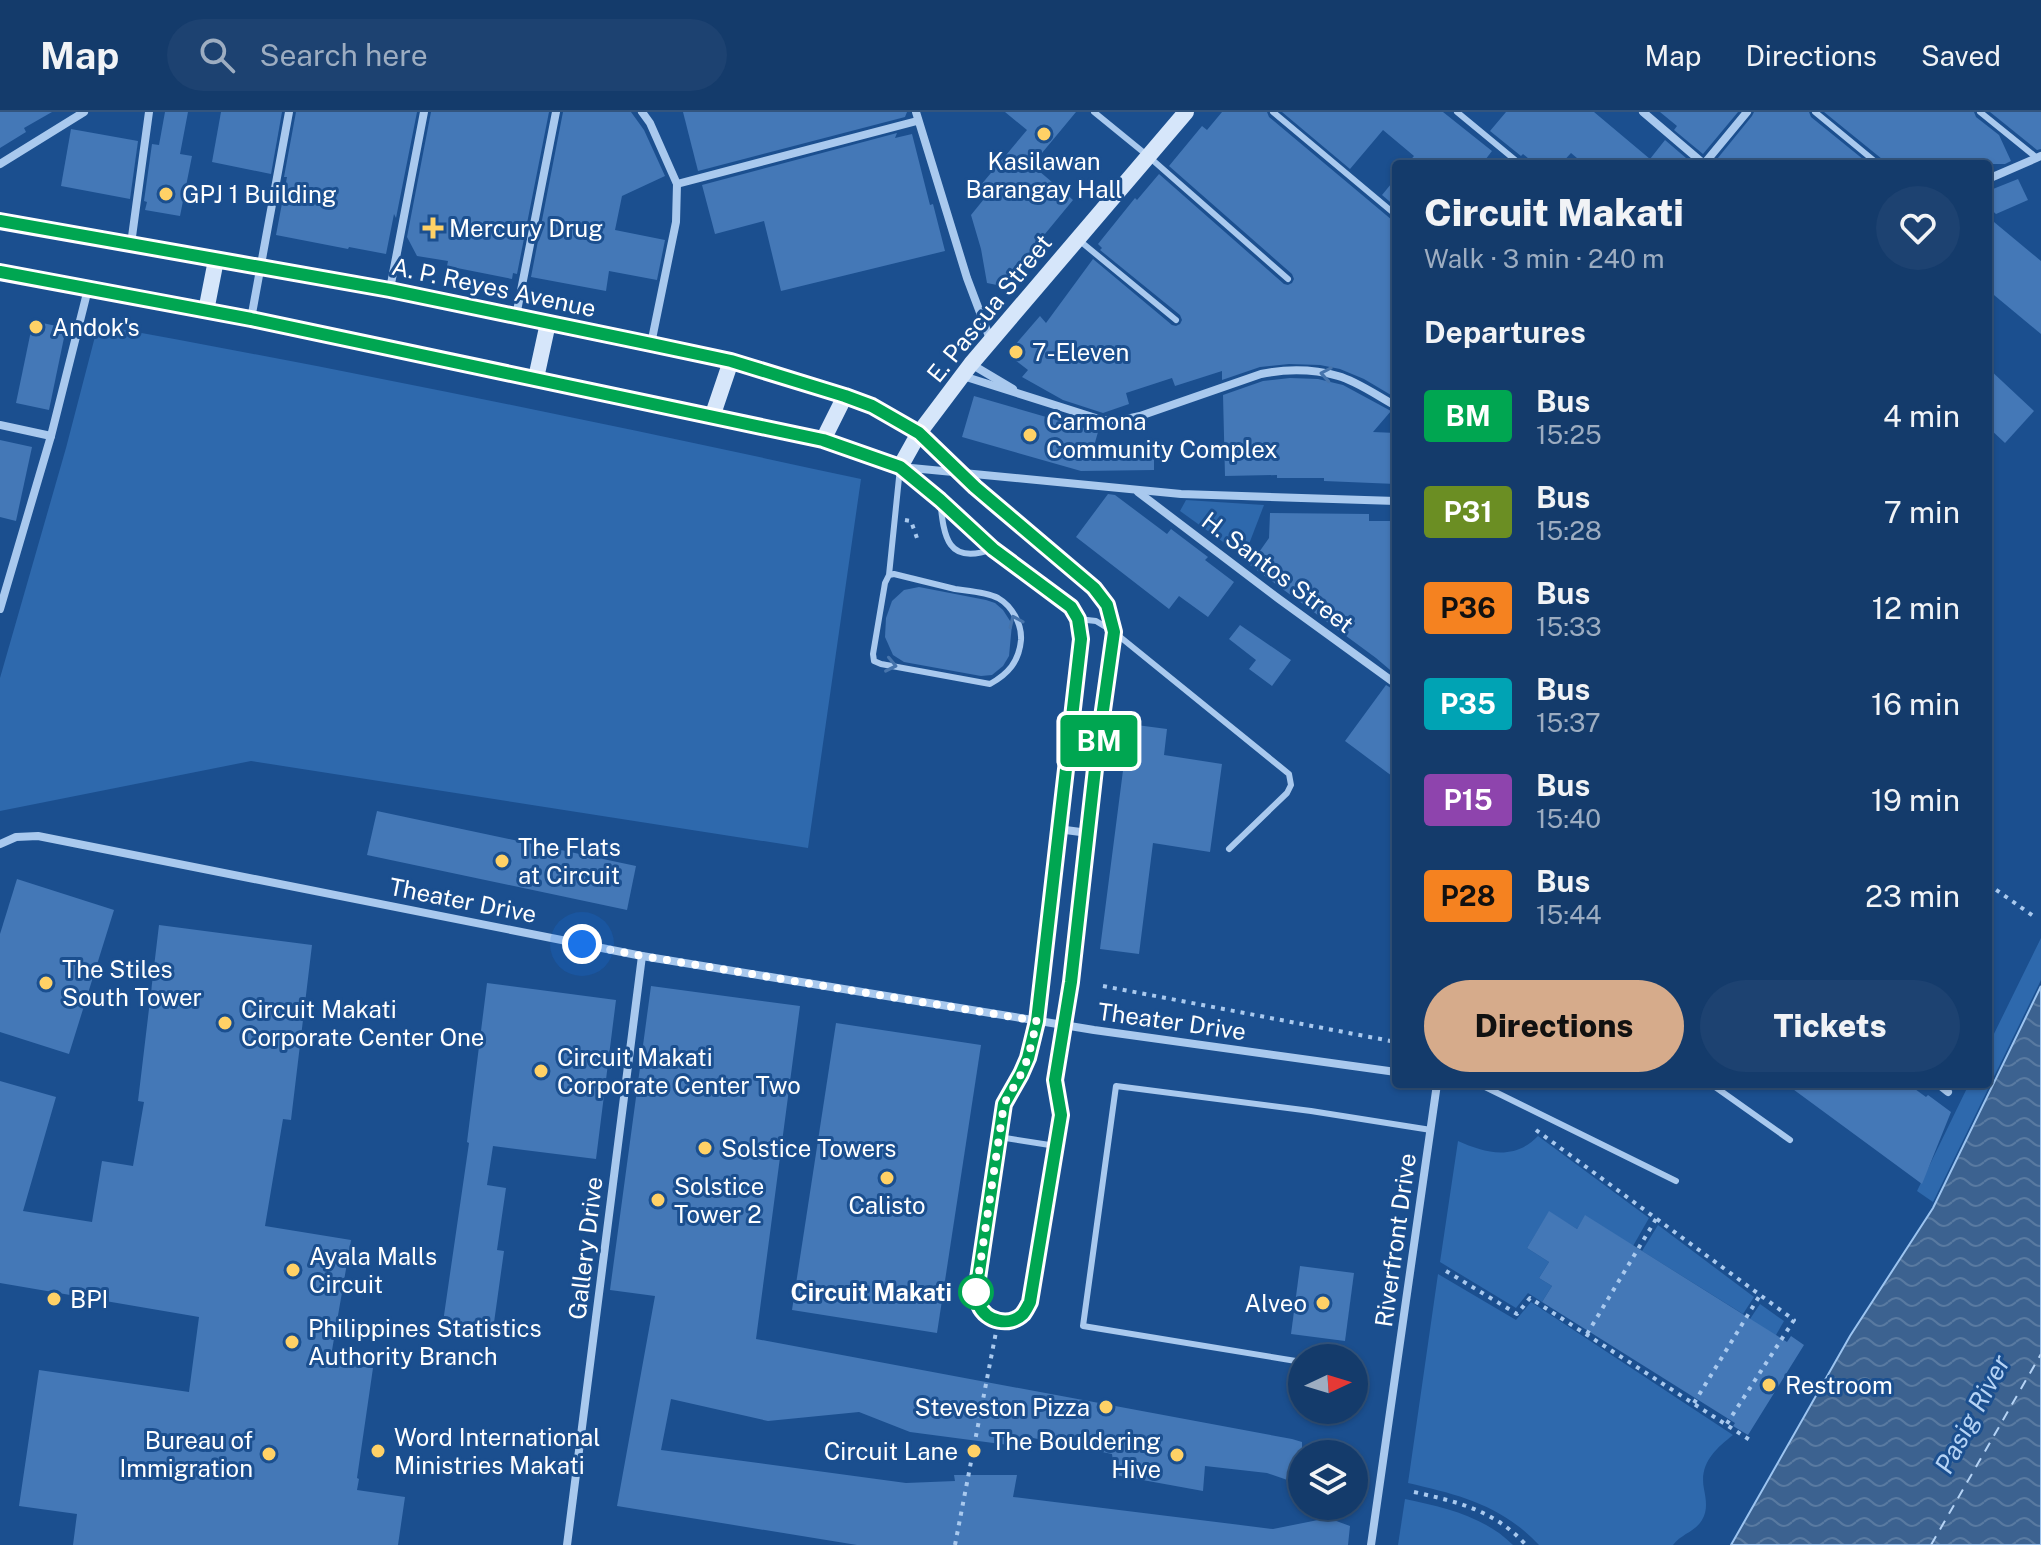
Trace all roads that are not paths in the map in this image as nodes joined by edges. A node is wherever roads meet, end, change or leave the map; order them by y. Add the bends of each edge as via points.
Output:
1 (84, 112) edge
2 (149, 112) edge
3 (289, 112) edge
4 (424, 112) edge
5 (556, 112) edge
6 (642, 112) edge
7 (1094, 112) edge
8 (1186, 112) edge
9 (1273, 112) edge
10 (1457, 112) edge
11 (1643, 112) edge
12 (1747, 112) edge
13 (1815, 112) edge
14 (1980, 112) edge
15 (917, 117) edge
16 (1148, 156) junction
17 (2039, 157) edge
18 (1515, 160) edge
19 (1699, 160) edge
20 (1707, 160) edge
21 (1873, 160) edge
22 (0, 164) edge
23 (1992, 177) edge
24 (677, 184) junction
25 (1392, 212) edge
26 (0, 221) edge
27 (1078, 238) junction
28 (131, 244) junction
29 (216, 260) junction
30 (261, 269) junction
31 (0, 272) edge
32 (1288, 279) dead end
33 (88, 289) junction
34 (390, 290) junction
35 (206, 311) junction
36 (516, 316) junction
37 (251, 319) junction
38 (1176, 320) dead end
39 (548, 323) junction
40 (991, 341) junction
41 (651, 344) junction
42 (731, 361) junction
43 (967, 370) junction
44 (536, 378) junction
45 (845, 396) junction
46 (1024, 396) junction
47 (1392, 404) edge
48 (712, 417) junction
49 (0, 425) edge
50 (919, 433) junction
51 (51, 436) junction
52 (823, 440) junction
53 (900, 467) junction
54 (959, 472) junction
55 (1138, 491) junction
56 (940, 500) junction
57 (1392, 501) edge
58 (993, 549) junction
59 (889, 575) junction
60 (0, 609) edge
61 (1078, 619) junction
62 (1114, 632) junction
63 (1392, 681) edge
64 (1067, 756) junction
65 (1096, 760) junction
66 (1058, 829) junction
67 (1088, 833) junction
68 (0, 844) edge
69 (1229, 849) dead end
70 (642, 956) junction
71 (1037, 1021) junction
72 (1064, 1025) junction
73 (1392, 1071) edge
74 (1436, 1088) edge
75 (1488, 1088) edge
76 (1717, 1088) edge
77 (1943, 1088) edge
78 (1948, 1092) dead end
79 (1431, 1130) junction
80 (999, 1137) junction
81 (1790, 1140) dead end
82 (1056, 1146) junction
83 (1676, 1181) dead end
84 (1288, 1360) edge
85 (567, 1545) edge
86 (1371, 1545) edge

1 - 22 street
2 - 28 street
3 - 30 street
4 - 34 street
5 - 36 street
6 - 24 street
7 - 16 lane
8 - 16 street, E. Pascua Street
9 - 25 lane
10 - 18 lane
11 - 19 street
12 - 20 street
13 - 21 lane
14 - 17 lane
15 - 24 street
15 - 40 street
16 - 27 street, E. Pascua Street
16 - 32 lane
17 - 23 street
24 - 41 street via 676,222
26 - 28 street, A. P. Reyes Avenue
27 - 38 lane
27 - 40 street, E. Pascua Street
28 - 29 street, A. P. Reyes Avenue
29 - 30 street, A. P. Reyes Avenue
29 - 35 street
30 - 34 street, A. P. Reyes Avenue
30 - 37 street
31 - 33 street
33 - 35 street
33 - 51 street
34 - 36 street, A. P. Reyes Avenue
35 - 37 street
36 - 39 street, A. P. Reyes Avenue
37 - 44 street
39 - 41 street, A. P. Reyes Avenue
39 - 44 street
40 - 43 street, E. Pascua Street
41 - 42 street, A. P. Reyes Avenue
42 - 45 street, A. P. Reyes Avenue
42 - 48 street
43 - 46 street
43 - 46 street
43 - 50 street, E. Pascua Street
44 - 48 street
45 - 50 street, A. P. Reyes Avenue
45 - 52 street
47 -> 46 street via 1340,376 1296,370 1261,374 1122,420 1102,420
48 - 52 street
49 - 51 street
50 - 53 street, E. Pascua Street
50 - 54 street
51 - 60 street
52 - 53 street
53 - 54 street
53 - 56 street
53 - 59 lane
54 - 55 street
54 - 62 street via 1094,588 1107,605
55 - 57 street
55 - 63 street, H. Santos Street
56 - 58 street
56 - 58 lane via 949,545 961,554
58 - 61 street via 1071,607
59 -> 59 lane via 874,661 990,684 1014,665 1021,635 1017,619 996,597
61 - 62 lane via 1096,621
61 - 64 street via 1081,639
62 - 65 street
62 - 69 lane via 1289,774 1287,793
64 - 65 street
64 - 66 street
65 - 67 street
66 - 67 street
66 - 71 street
67 - 72 street
68 - 70 street, Theater Drive via 38,836
70 - 71 street, Theater Drive
70 - 85 street, Gallery Drive
71 - 72 street, Theater Drive
71 - 80 lane via 1028,1058 1004,1104
72 - 73 street, Theater Drive
72 - 82 lane via 1055,1080 1061,1115
74 - 79 street, Riverfront Drive
75 - 83 lane
76 - 81 lane
77 - 78 street
79 - 84 lane via 1116,1086 1083,1326
79 - 86 street, Riverfront Drive
80 - 82 lane
80 - 82 lane via 976,1292 986,1316 998,1321 1012,1321 1030,1302

